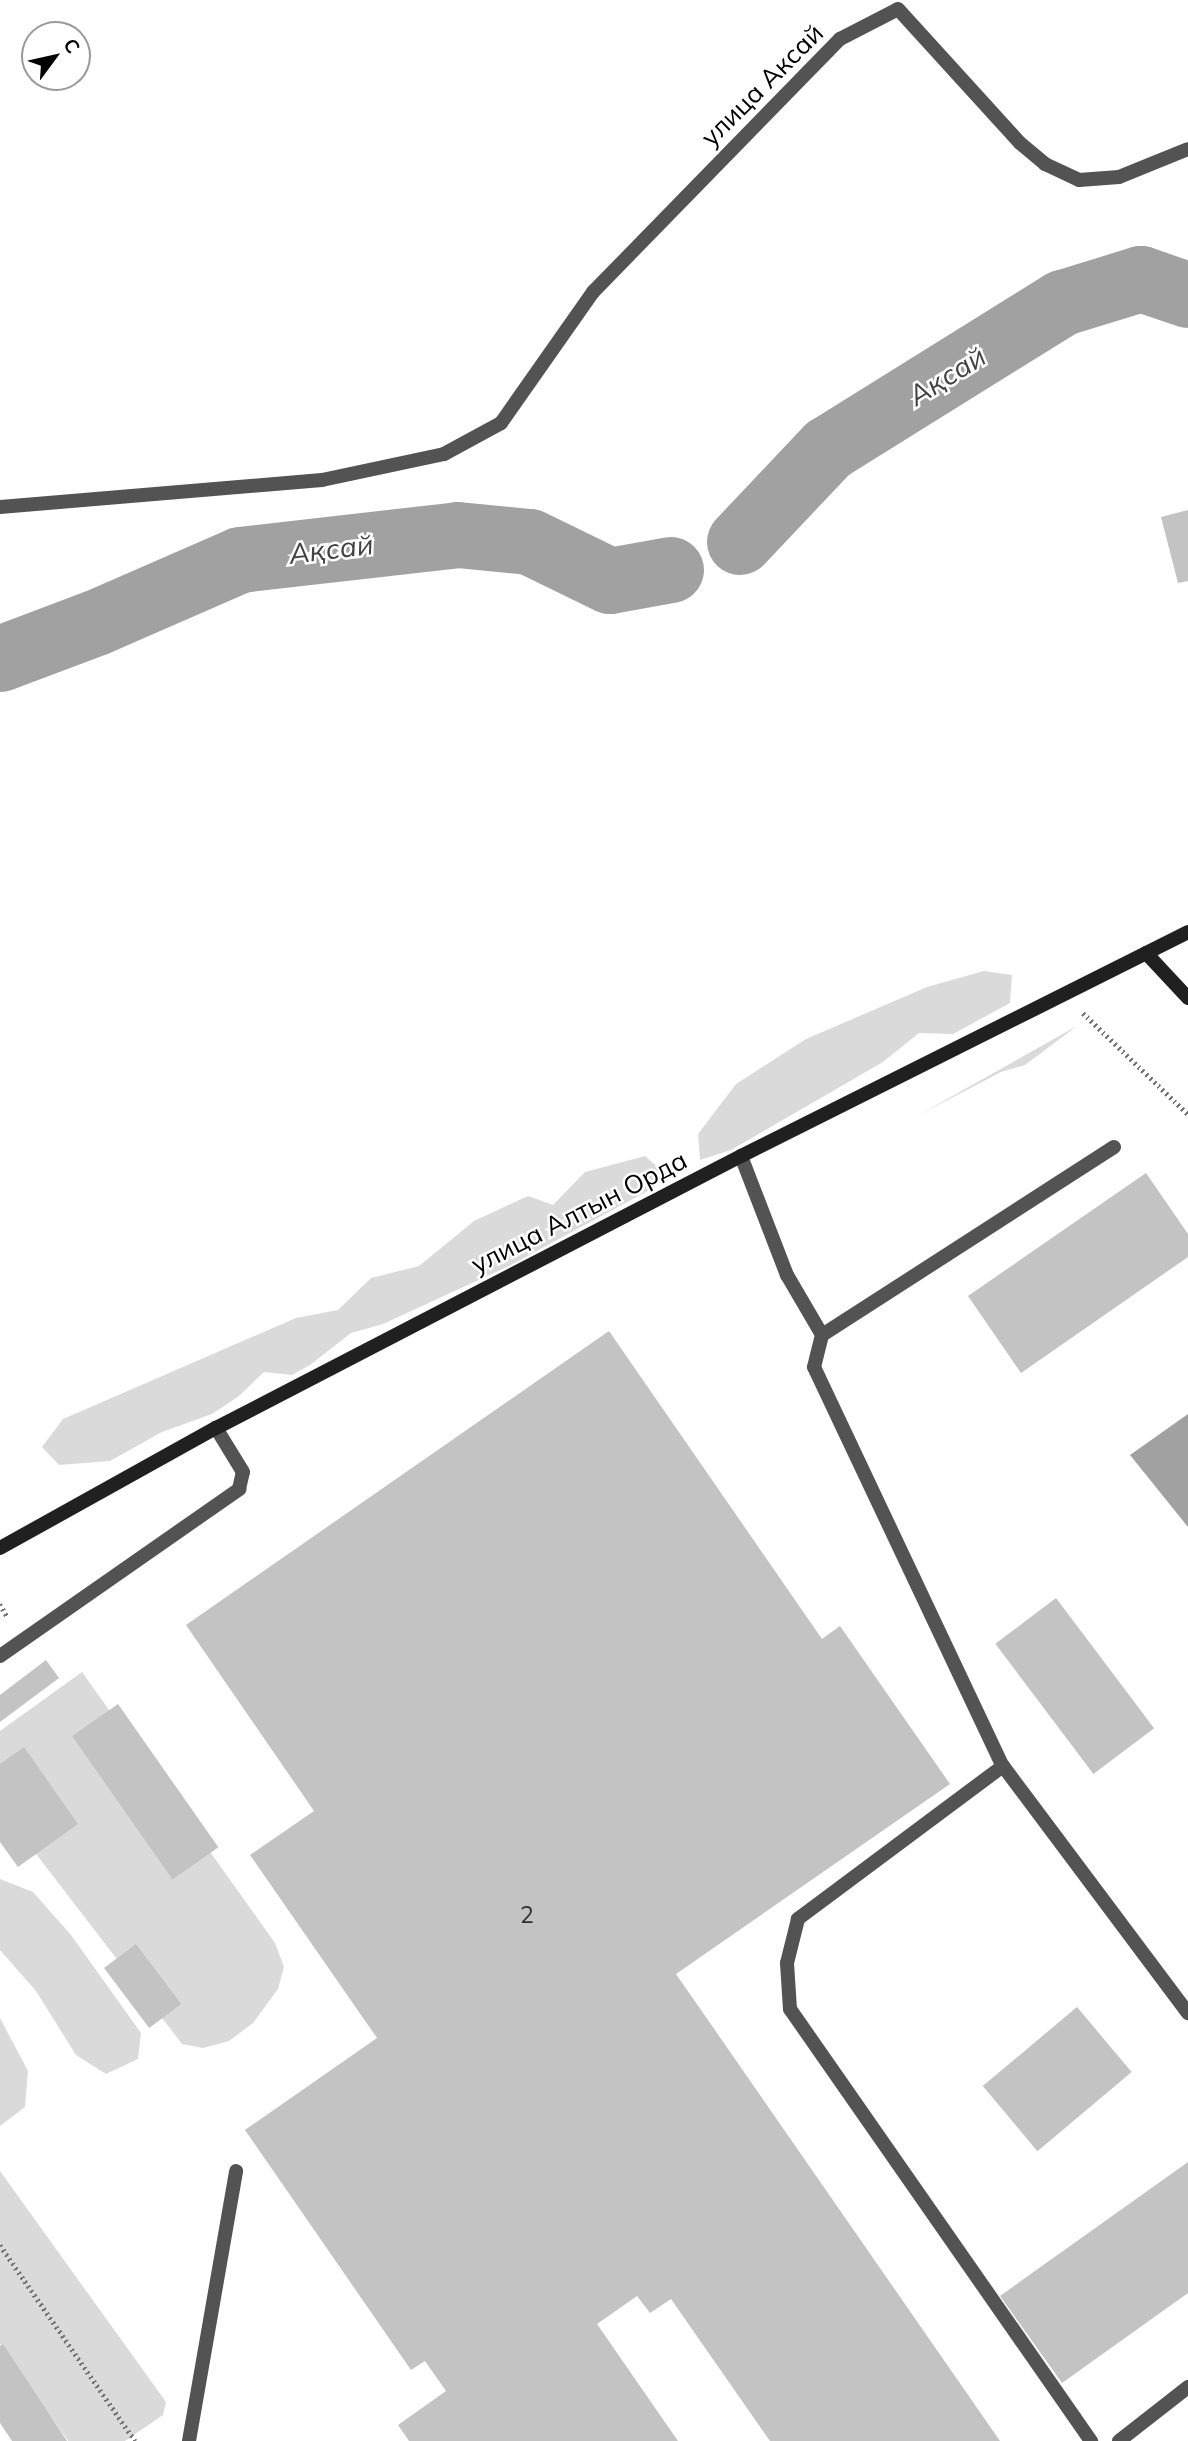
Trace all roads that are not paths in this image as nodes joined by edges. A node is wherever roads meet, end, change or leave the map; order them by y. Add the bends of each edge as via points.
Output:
1 (897, 5) edge
2 (1188, 149) edge
3 (0, 507) edge
4 (1188, 932) edge
5 (1146, 953) junction
6 (1188, 998) edge
7 (1114, 1147) dead end
8 (741, 1156) junction
9 (822, 1335) junction
10 (216, 1428) junction
11 (0, 1548) edge
12 (0, 1656) edge
13 (1003, 1766) junction
14 (1188, 2013) edge
15 (236, 2171) dead end
16 (1188, 2387) edge
17 (189, 2441) edge
18 (1091, 2441) edge
19 (1119, 2441) edge

1 - 2 street, улица Аксай via 1020,143 1045,164 1079,180 1119,177
1 - 3 street, улица Аксай via 840,39 593,292 501,423 444,454 322,480
4 - 5 main road, улица Алтын Орда
5 - 6 main road
5 - 8 main road, улица Алтын Орда
7 - 9 street
8 - 9 street via 787,1275
8 - 10 main road, улица Алтын Орда
9 - 13 street via 814,1367
10 - 11 main road, улица Алтын Орда
10 - 12 street via 243,1472 239,1489
13 - 14 street
13 - 18 street via 799,1919 787,1963 790,2009
15 - 17 street
16 - 19 street

